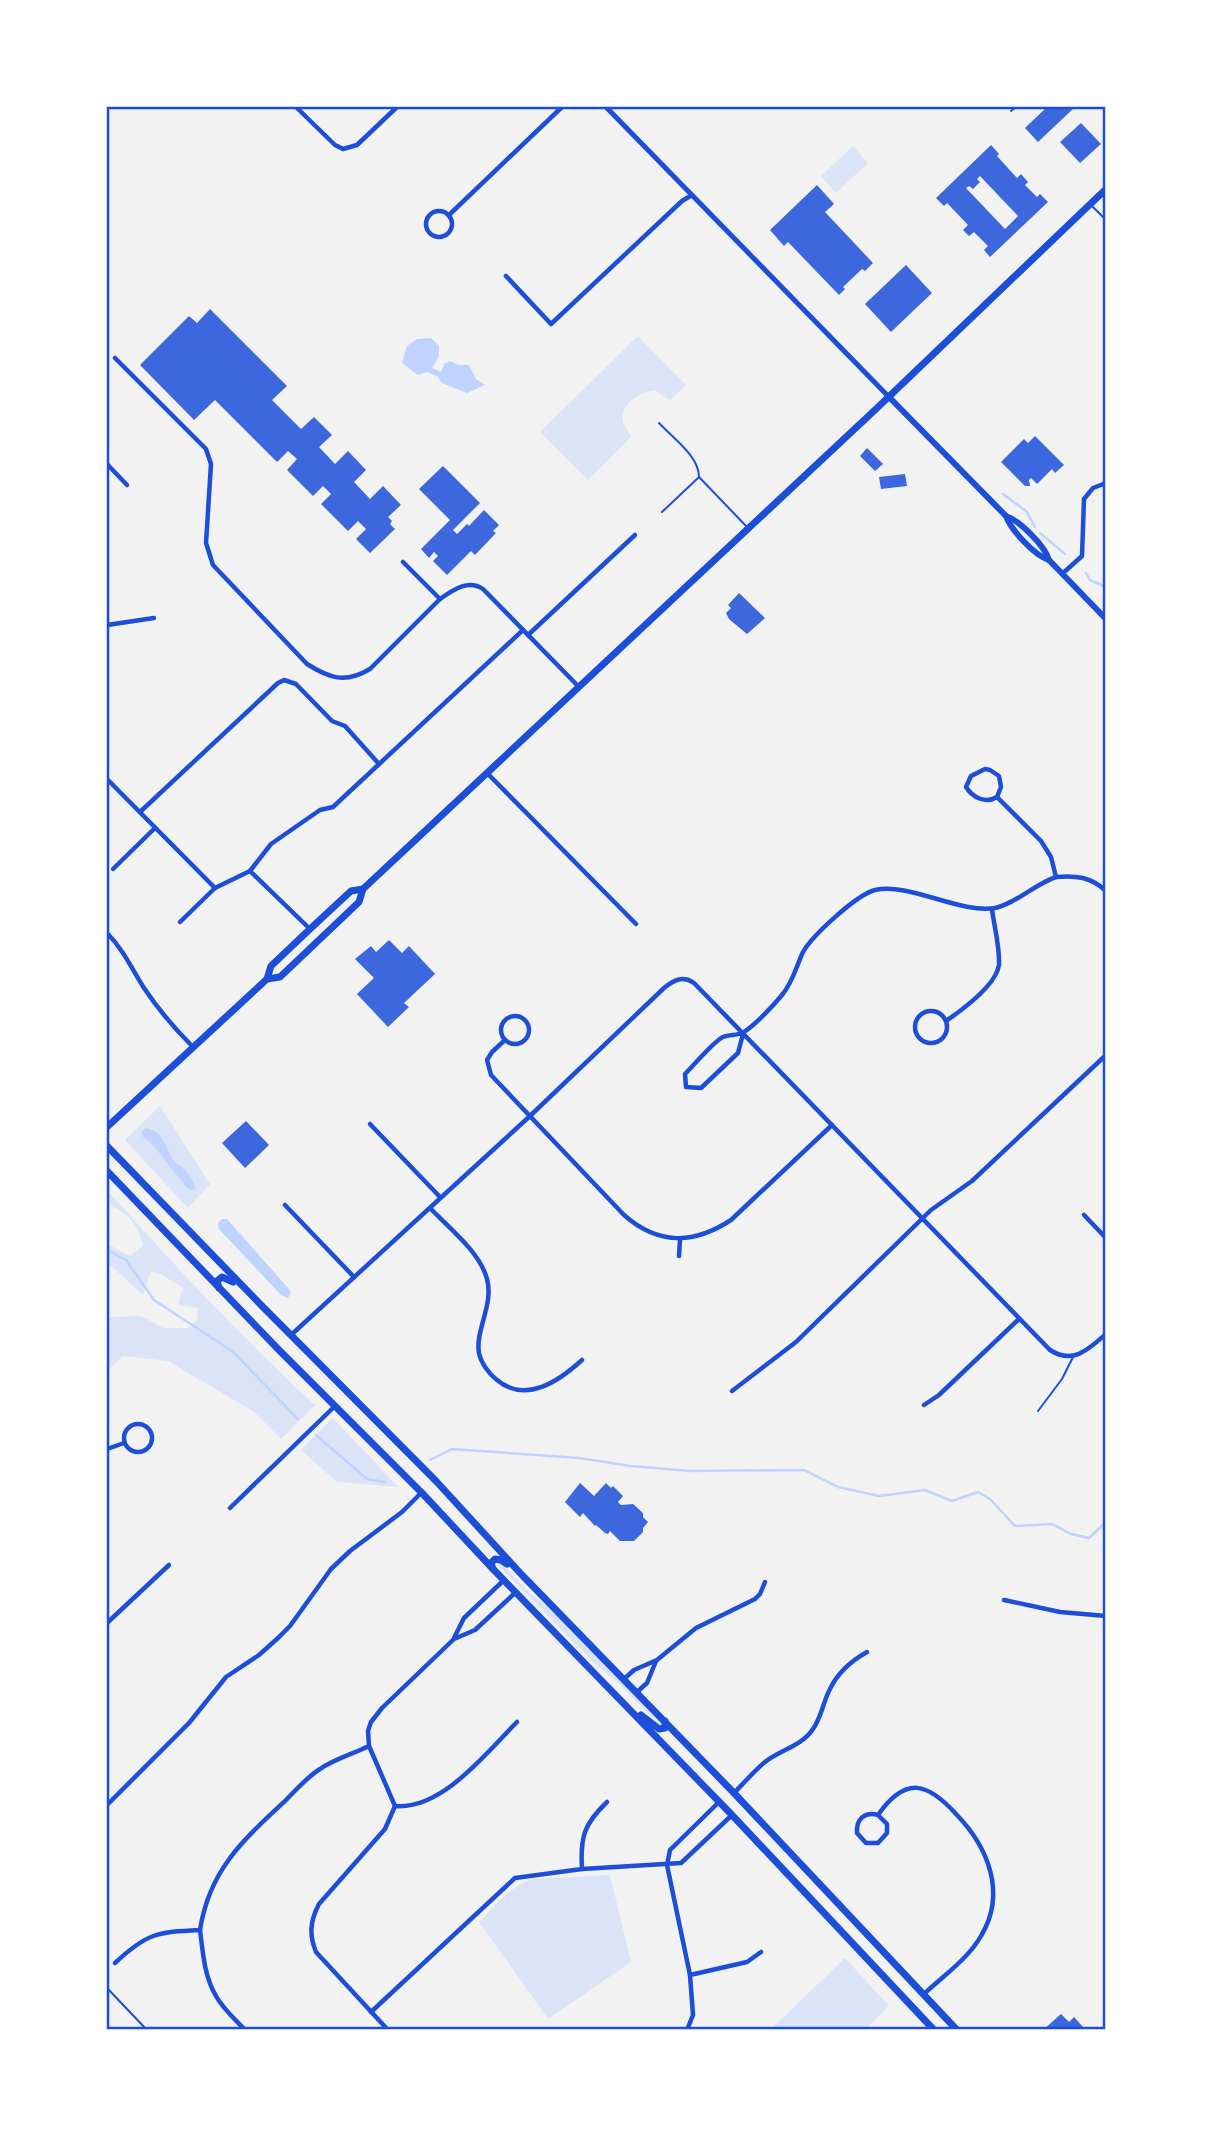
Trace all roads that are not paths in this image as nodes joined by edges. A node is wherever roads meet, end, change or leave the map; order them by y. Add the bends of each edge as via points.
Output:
1 (296, 107) edge
2 (397, 107) edge
3 (562, 107) edge
4 (606, 107) edge
5 (1016, 107) edge
6 (1012, 111) dead end
7 (1106, 190) edge
8 (692, 194) junction
9 (1091, 204) junction
10 (449, 215) junction
11 (1106, 220) edge
12 (506, 276) dead end
13 (115, 358) dead end
14 (889, 397) junction
15 (659, 423) dead end
16 (107, 464) edge
17 (699, 477) junction
18 (1106, 483) edge
19 (127, 485) dead end
20 (662, 512) dead end
21 (749, 528) junction
22 (635, 535) dead end
23 (403, 562) dead end
24 (1062, 574) junction
25 (440, 599) junction
26 (154, 618) dead end
27 (1106, 619) edge
28 (107, 625) edge
29 (523, 630) junction
30 (528, 635) junction
31 (579, 687) junction
32 (379, 764) junction
33 (488, 773) junction
34 (107, 779) edge
35 (997, 797) junction
36 (140, 812) junction
37 (155, 828) junction
38 (113, 869) dead end
39 (250, 871) junction
40 (1056, 877) junction
41 (215, 888) junction
42 (363, 889) junction
43 (1106, 891) edge
44 (992, 909) junction
45 (180, 922) dead end
46 (636, 924) dead end
47 (310, 929) junction
48 (107, 933) edge
49 (267, 979) junction
50 (946, 1021) junction
51 (743, 1033) junction
52 (505, 1040) junction
53 (194, 1048) junction
54 (1106, 1055) edge
55 (530, 1115) junction
56 (370, 1124) dead end
57 (832, 1125) junction
58 (107, 1127) edge
59 (107, 1146) edge
60 (107, 1171) edge
61 (440, 1198) junction
62 (285, 1205) dead end
63 (430, 1208) junction
64 (1084, 1215) dead end
65 (922, 1219) junction
66 (1106, 1238) edge
67 (680, 1239) junction
68 (679, 1256) dead end
69 (354, 1277) junction
70 (219, 1289) junction
71 (261, 1305) junction
72 (1019, 1319) junction
73 (1106, 1334) edge
74 (291, 1335) junction
75 (1074, 1356) junction
76 (582, 1360) dead end
77 (732, 1391) dead end
78 (335, 1405) junction
79 (924, 1405) dead end
80 (1038, 1411) dead end
81 (124, 1443) junction
82 (107, 1449) edge
83 (422, 1493) junction
84 (230, 1507) dead end
85 (169, 1565) dead end
86 (493, 1569) junction
87 (522, 1575) junction
88 (503, 1580) junction
89 (765, 1582) dead end
90 (516, 1592) junction
91 (1004, 1600) dead end
92 (1106, 1616) edge
93 (107, 1623) edge
94 (454, 1639) junction
95 (867, 1652) dead end
96 (656, 1660) junction
97 (624, 1679) junction
98 (637, 1692) junction
99 (623, 1702) junction
100 (665, 1721) junction
101 (517, 1723) dead end
102 (369, 1746) junction
103 (734, 1793) junction
104 (607, 1802) dead end
105 (719, 1802) junction
106 (107, 1805) edge
107 (395, 1807) junction
108 (732, 1815) junction
109 (878, 1815) junction
110 (667, 1865) junction
111 (582, 1869) junction
112 (200, 1930) junction
113 (761, 1951) dead end
114 (115, 1963) dead end
115 (690, 1975) junction
116 (107, 1988) edge
117 (901, 1994) junction
118 (924, 1994) junction
119 (937, 2007) junction
120 (372, 2012) junction
121 (147, 2030) edge
122 (245, 2030) edge
123 (388, 2030) edge
124 (687, 2030) edge
125 (934, 2030) edge
126 (957, 2030) edge

1 - 2 street via 338,148 352,148
3 - 10 street
4 - 8 street
5 - 6 lane
7 - 9 main road
8 - 12 street via 551,324
8 - 14 street
9 - 11 lane
9 - 14 main road
10 - 10 street via 441,211 429,215 425,226 429,234 436,238 448,234
13 - 25 street via 206,449 211,464 206,543 213,565 307,664 326,676 361,674
14 - 21 main road
14 - 24 main road via 1041,558
15 - 17 lane via 697,463
16 - 19 street
17 - 20 lane
17 - 21 lane
18 - 24 street via 1093,488 1084,499 1082,556
21 - 31 main road
22 - 30 street
23 - 25 street
24 - 27 main road
25 - 29 street via 468,583 478,585
26 - 28 street
29 - 30 street
29 - 32 street
30 - 31 street
31 - 33 main road
32 - 36 street via 345,726 332,721 296,684 284,680
32 - 39 street via 333,807 320,810 271,844
33 - 42 main road
33 - 46 street
34 - 36 street
35 - 35 street via 1001,781 990,770 975,773 967,782 969,792 978,798
35 - 40 street via 1041,841
36 - 37 street
37 - 38 street
37 - 41 street
39 - 41 street
39 - 47 street
40 - 43 street via 1085,877
40 - 44 street
41 - 45 street
42 - 47 main road via 351,891
42 - 49 main road via 359,902 288,969
44 - 50 street via 998,971
44 - 51 street via 890,889 860,896 818,934 804,951 790,985
47 - 49 main road via 271,966
48 - 53 street via 167,1020
49 - 53 main road
50 - 50 street via 939,1012 924,1012 916,1019 915,1031 923,1041 934,1043 944,1037
51 - 51 street via 723,1037 685,1074 685,1087 701,1088 738,1053
51 - 55 street via 688,978 677,979
51 - 57 street
52 - 52 street via 517,1044 524,1040 529,1033 525,1020 513,1016 505,1020 501,1032
52 - 55 street via 487,1060 488,1068
53 - 58 main road
54 - 65 street via 972,1181
55 - 61 street
55 - 67 street via 636,1226
56 - 61 street
57 - 65 street
57 - 67 street via 731,1220 717,1230
59 - 71 main road
60 - 70 main road
61 - 63 street
62 - 69 street
63 - 69 street
63 - 76 street via 476,1256 487,1279 488,1306 479,1353 491,1376 510,1387 539,1389
64 - 66 street
65 - 72 street
65 - 77 street via 796,1342
67 - 68 street
69 - 74 street
70 - 71 main road via 217,1281 225,1277
70 - 78 main road
71 - 74 main road
72 - 75 street via 1059,1356
72 - 79 street
73 - 75 street
74 - 87 main road
75 - 80 lane
78 - 83 main road
78 - 84 street
81 - 81 street via 124,1433 135,1424 151,1433 150,1447 142,1452 129,1450
81 - 82 street
83 - 86 main road
83 - 106 street via 331,1569 278,1639 226,1677 189,1723
85 - 93 street
86 - 87 main road via 492,1560 498,1558
86 - 88 main road
87 - 97 main road
88 - 90 main road
88 - 94 street via 464,1618
89 - 96 street via 755,1599 696,1628
90 - 94 street via 475,1630
90 - 99 main road
91 - 92 street
94 - 102 street via 382,1708 371,1722
95 - 103 street via 835,1680 813,1730 765,1762
96 - 97 street
96 - 98 street via 647,1683
97 - 98 main road
98 - 100 main road
99 - 100 main road via 657,1728 663,1729
99 - 105 main road
100 - 103 main road
101 - 107 street via 439,1796 423,1804
102 - 107 street
102 - 112 street via 319,1769 233,1853 212,1885
103 - 118 main road
104 - 111 street via 583,1832
105 - 108 main road
105 - 110 street via 670,1850
107 - 120 street via 385,1829 313,1916 311,1937 316,1952
108 - 110 street via 681,1863
108 - 117 main road
109 - 109 street via 866,1815 857,1824 859,1837 866,1843 878,1843 885,1837 887,1824
109 - 118 street via 903,1791 932,1791 977,1839 993,1876 991,1912 982,1935
110 - 111 street
110 - 115 street
111 - 120 street via 515,1878
112 - 114 street via 151,1935
112 - 122 street via 216,1996
113 - 115 street via 747,1962
115 - 124 street via 694,2003
116 - 121 lane
117 - 119 main road via 925,2013
117 - 125 main road
118 - 119 main road
119 - 126 main road
120 - 123 street

